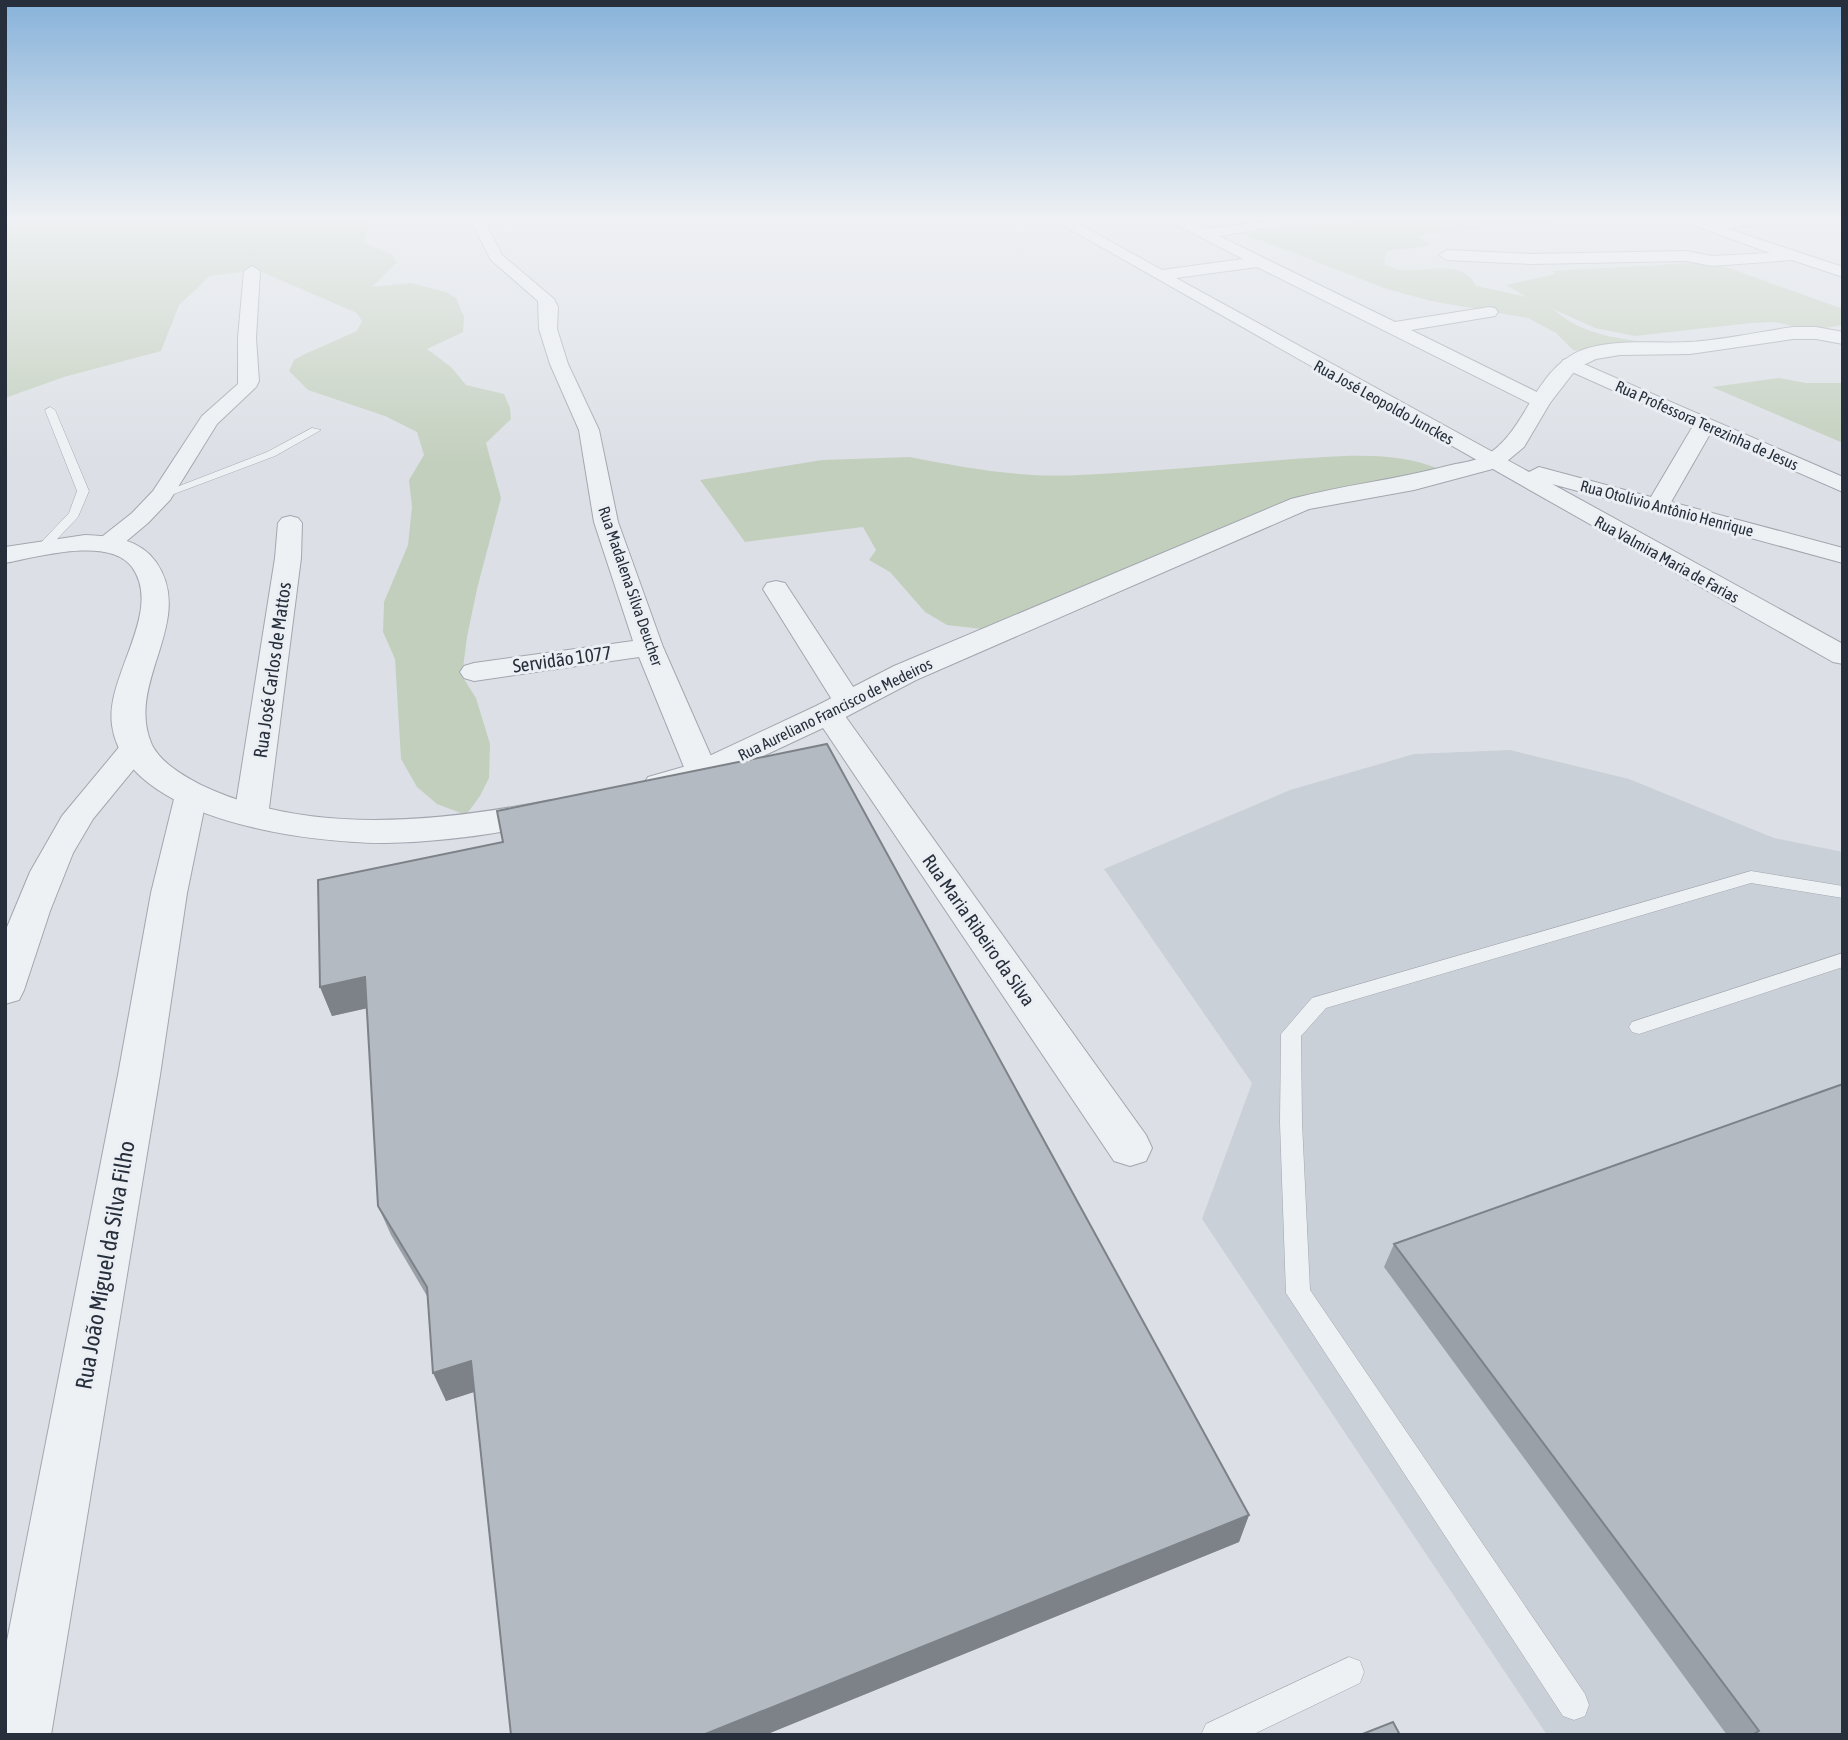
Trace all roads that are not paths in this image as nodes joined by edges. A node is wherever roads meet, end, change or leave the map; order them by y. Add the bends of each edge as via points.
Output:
1 (250, 300) edge
2 (546, 300) edge
3 (1203, 300) edge
4 (1335, 300) edge
5 (1489, 312) dead end
6 (1391, 328) junction
7 (1830, 335) edge
8 (1570, 364) junction
9 (1539, 401) junction
10 (50, 410) dead end
11 (1706, 425) junction
12 (316, 430) dead end
13 (1490, 462) junction
14 (1843, 485) edge
15 (162, 495) junction
16 (1658, 504) junction
17 (290, 523) dead end
18 (108, 544) junction
19 (41, 549) junction
20 (5, 555) edge
21 (1843, 556) edge
22 (776, 589) dead end
23 (649, 647) junction
24 (1843, 656) edge
25 (474, 672) dead end
26 (838, 707) junction
27 (136, 747) junction
28 (702, 772) junction
29 (635, 791) edge
30 (191, 795) junction
31 (576, 805) edge
32 (251, 816) junction
33 (1843, 892) edge
34 (1843, 960) edge
35 (5, 989) edge
36 (1639, 1027) dead end
37 (1130, 1148) dead end
38 (1349, 1672) dead end
39 (1574, 1705) dead end
40 (20, 1735) edge
41 (1217, 1735) edge

1 - 15 street via 249,381 242,393 204,426
2 - 23 street, Rua Madalena Silva Deucher via 548,329 589,430 606,522
3 - 13 street, Rua José Leopoldo Junckes
4 - 6 street
5 - 6 street
6 - 9 street
7 - 8 street, Rua Aureliano Francisco de Medeiros via 1793,333 1676,349 1604,351
8 - 9 street, Rua Aureliano Francisco de Medeiros
8 - 11 street, Rua Professora Terezinha de Jesus
9 - 13 street, Rua Aureliano Francisco de Medeiros via 1516,442
10 - 19 lane via 83,491 74,514
11 - 14 street, Rua Professora Terezinha de Jesus
11 - 16 street
12 - 15 lane via 271,454
13 - 16 street, Rua Otolívio Antônio Henrique
13 - 24 street, Rua Valmira Maria de Farias
13 - 26 street, Rua Aureliano Francisco de Medeiros via 1414,483 1300,504 980,640
15 - 18 street
16 - 21 street, Rua Otolívio Antônio Henrique
17 - 32 street, Rua José Carlos de Mattos
18 - 19 street
18 - 27 street via 138,554 152,577 156,596 130,689 128,709
19 - 20 street
22 - 26 street, Rua Maria Ribeiro da Silva
23 - 25 street, Servidão 1077
23 - 28 street, Rua Madalena Silva Deucher
26 - 28 street, Rua Aureliano Francisco de Medeiros
26 - 37 street, Rua Maria Ribeiro da Silva
27 - 30 street via 151,766
27 - 35 street via 55,854
28 - 29 street, Rua Aureliano Francisco de Medeiros
30 - 32 street
30 - 40 street, Rua João Miguel da Silva Filho via 169,893
31 - 32 street via 484,823 392,831 324,829
33 - 39 lane via 1751,877 1319,1003 1291,1034 1298,1293
34 - 36 lane
38 - 41 lane

